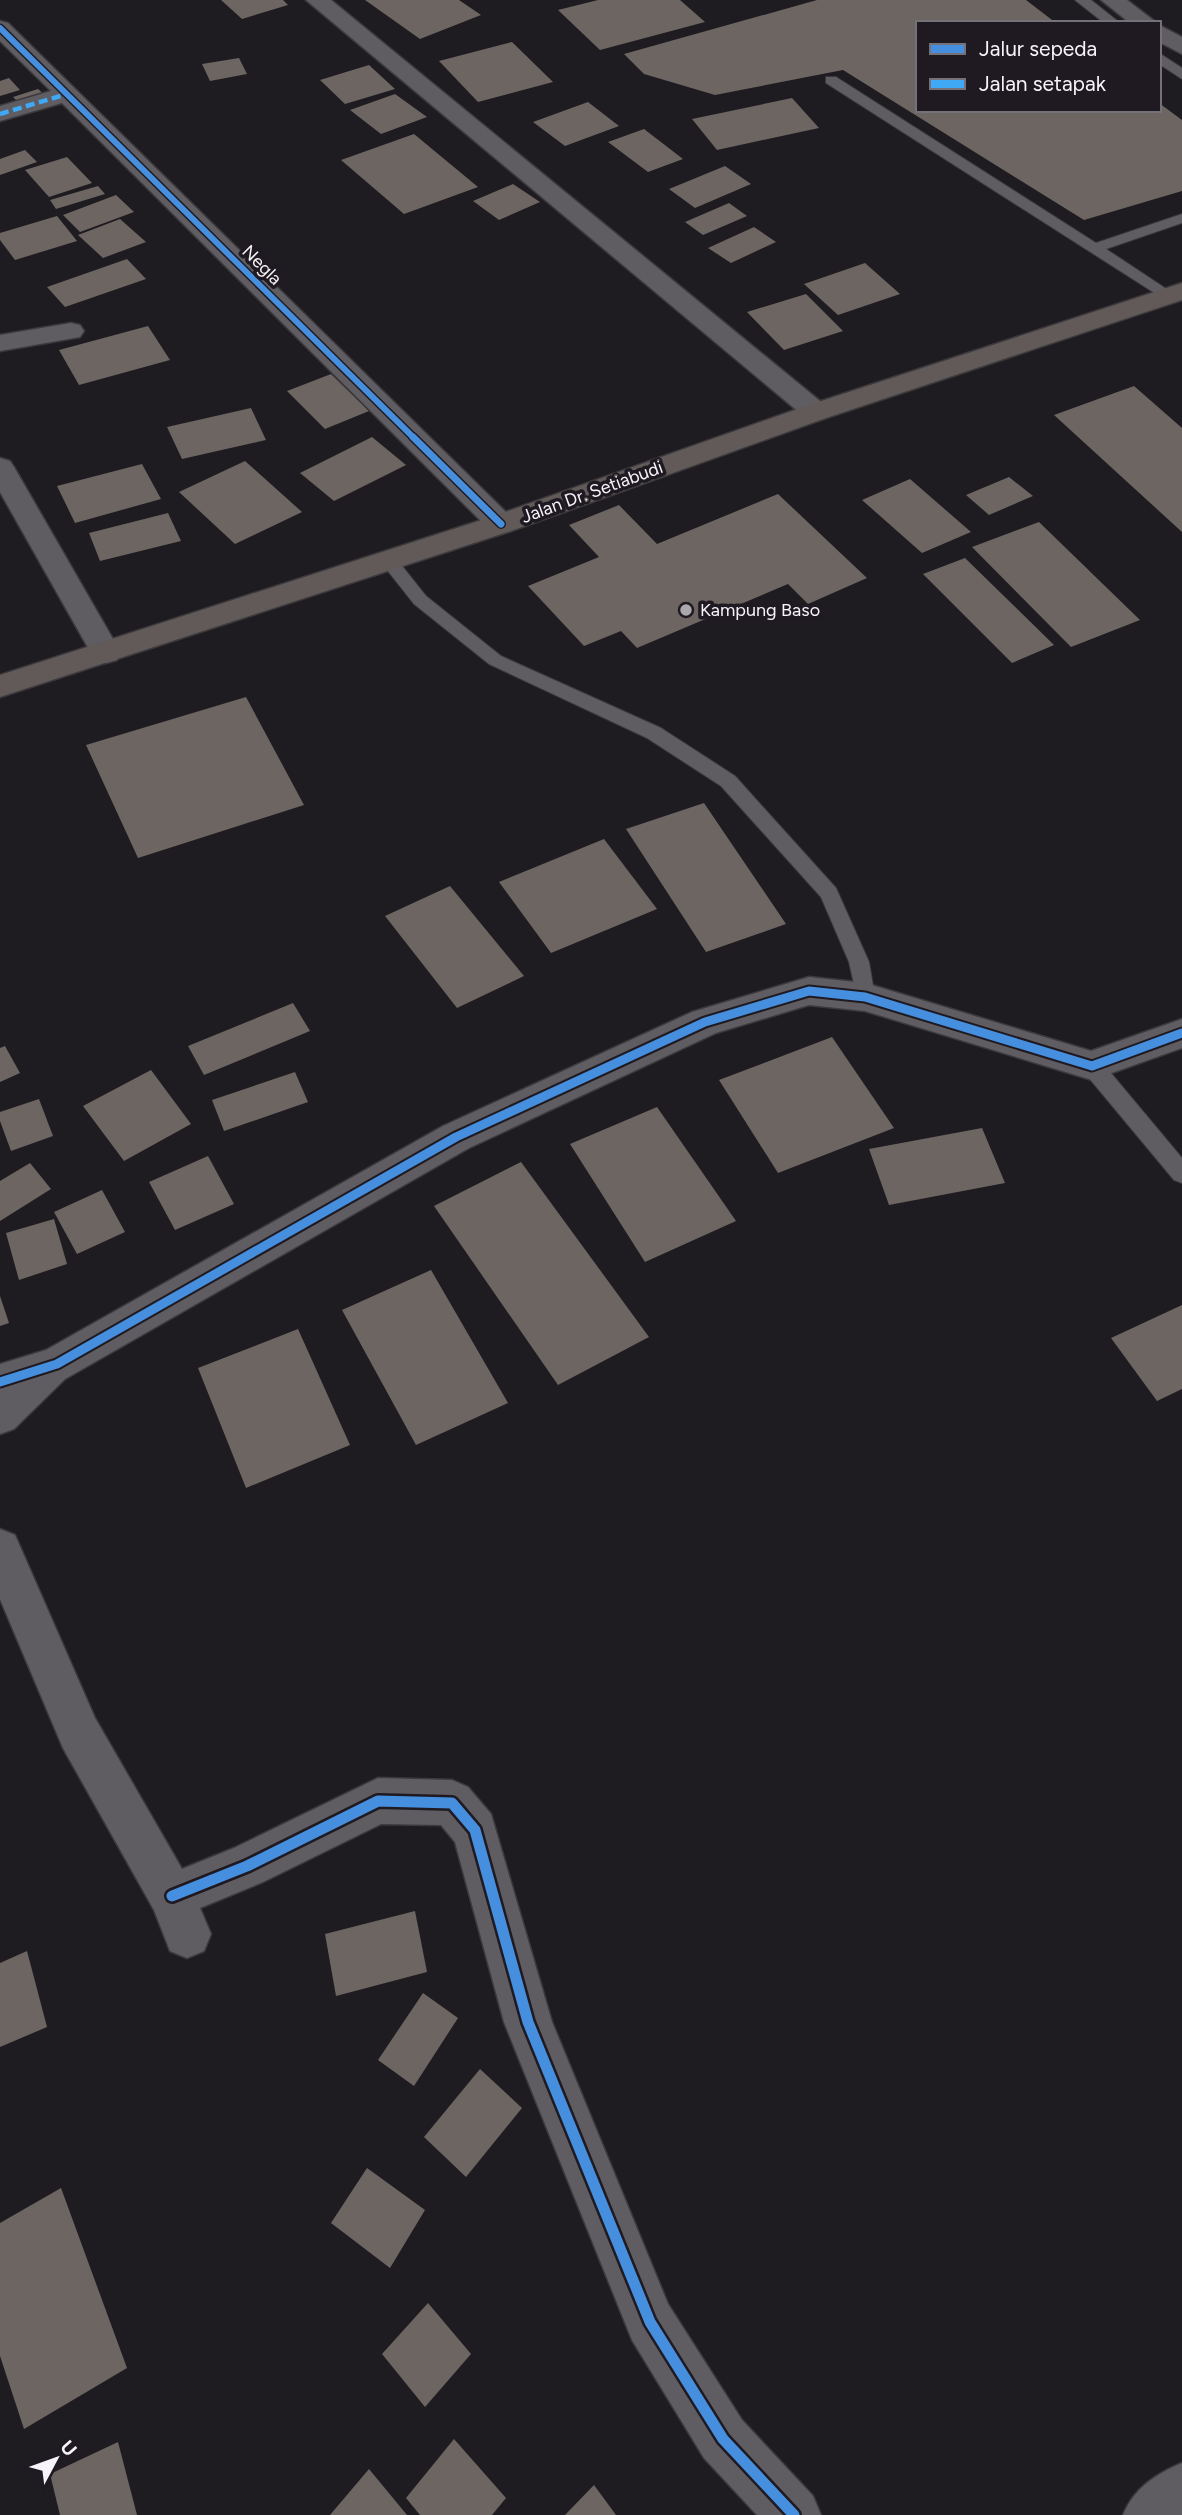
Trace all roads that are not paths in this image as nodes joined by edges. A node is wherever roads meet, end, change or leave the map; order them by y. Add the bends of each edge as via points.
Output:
1 (317, 0) edge
2 (1082, 0) edge
3 (1112, 0) edge
4 (1110, 21) edge
5 (1143, 21) edge
6 (0, 29) edge
7 (1161, 33) edge
8 (1182, 47) edge
9 (1161, 59) edge
10 (1182, 75) edge
11 (831, 80) dead end
12 (67, 94) junction
13 (0, 114) edge
14 (1182, 218) edge
15 (1093, 249) junction
16 (1176, 294) edge
17 (71, 331) dead end
18 (0, 343) edge
19 (816, 412) junction
20 (0, 467) edge
21 (501, 524) junction
22 (389, 561) junction
23 (106, 653) junction
24 (0, 686) edge
25 (865, 997) junction
26 (1182, 1033) edge
27 (1092, 1066) junction
28 (1182, 1174) edge
29 (57, 1364) junction
30 (0, 1382) edge
31 (0, 1416) edge
32 (0, 1549) edge
33 (1182, 2490) edge
34 (794, 2515) edge
35 (1150, 2515) edge

1 - 19 street
2 - 4 lane
3 - 5 street
6 - 12 street, Negla
7 - 8 street
9 - 10 lane
11 - 15 lane
12 - 13 street
12 - 21 street, Negla
14 - 15 lane
15 - 16 lane
16 - 19 main road, Jalan Dr. Setiabudi
17 - 18 street
19 - 21 main road, Jalan Dr. Setiabudi
20 - 23 street
21 - 22 main road, Jalan Dr. Setiabudi
22 - 23 main road, Jalan Dr. Setiabudi
22 - 25 lane via 420,600 495,660 654,733 728,781 829,893 859,962
23 - 24 main road, Jalan Dr. Setiabudi
25 - 27 street
25 - 29 street via 809,991 705,1022 456,1137
26 - 27 street
27 - 28 lane
29 - 30 street
29 - 31 street
32 - 34 street via 79,1733 180,1915 247,1866 378,1801 452,1803 475,1830 528,2022 650,2322 723,2439
33 - 35 street

